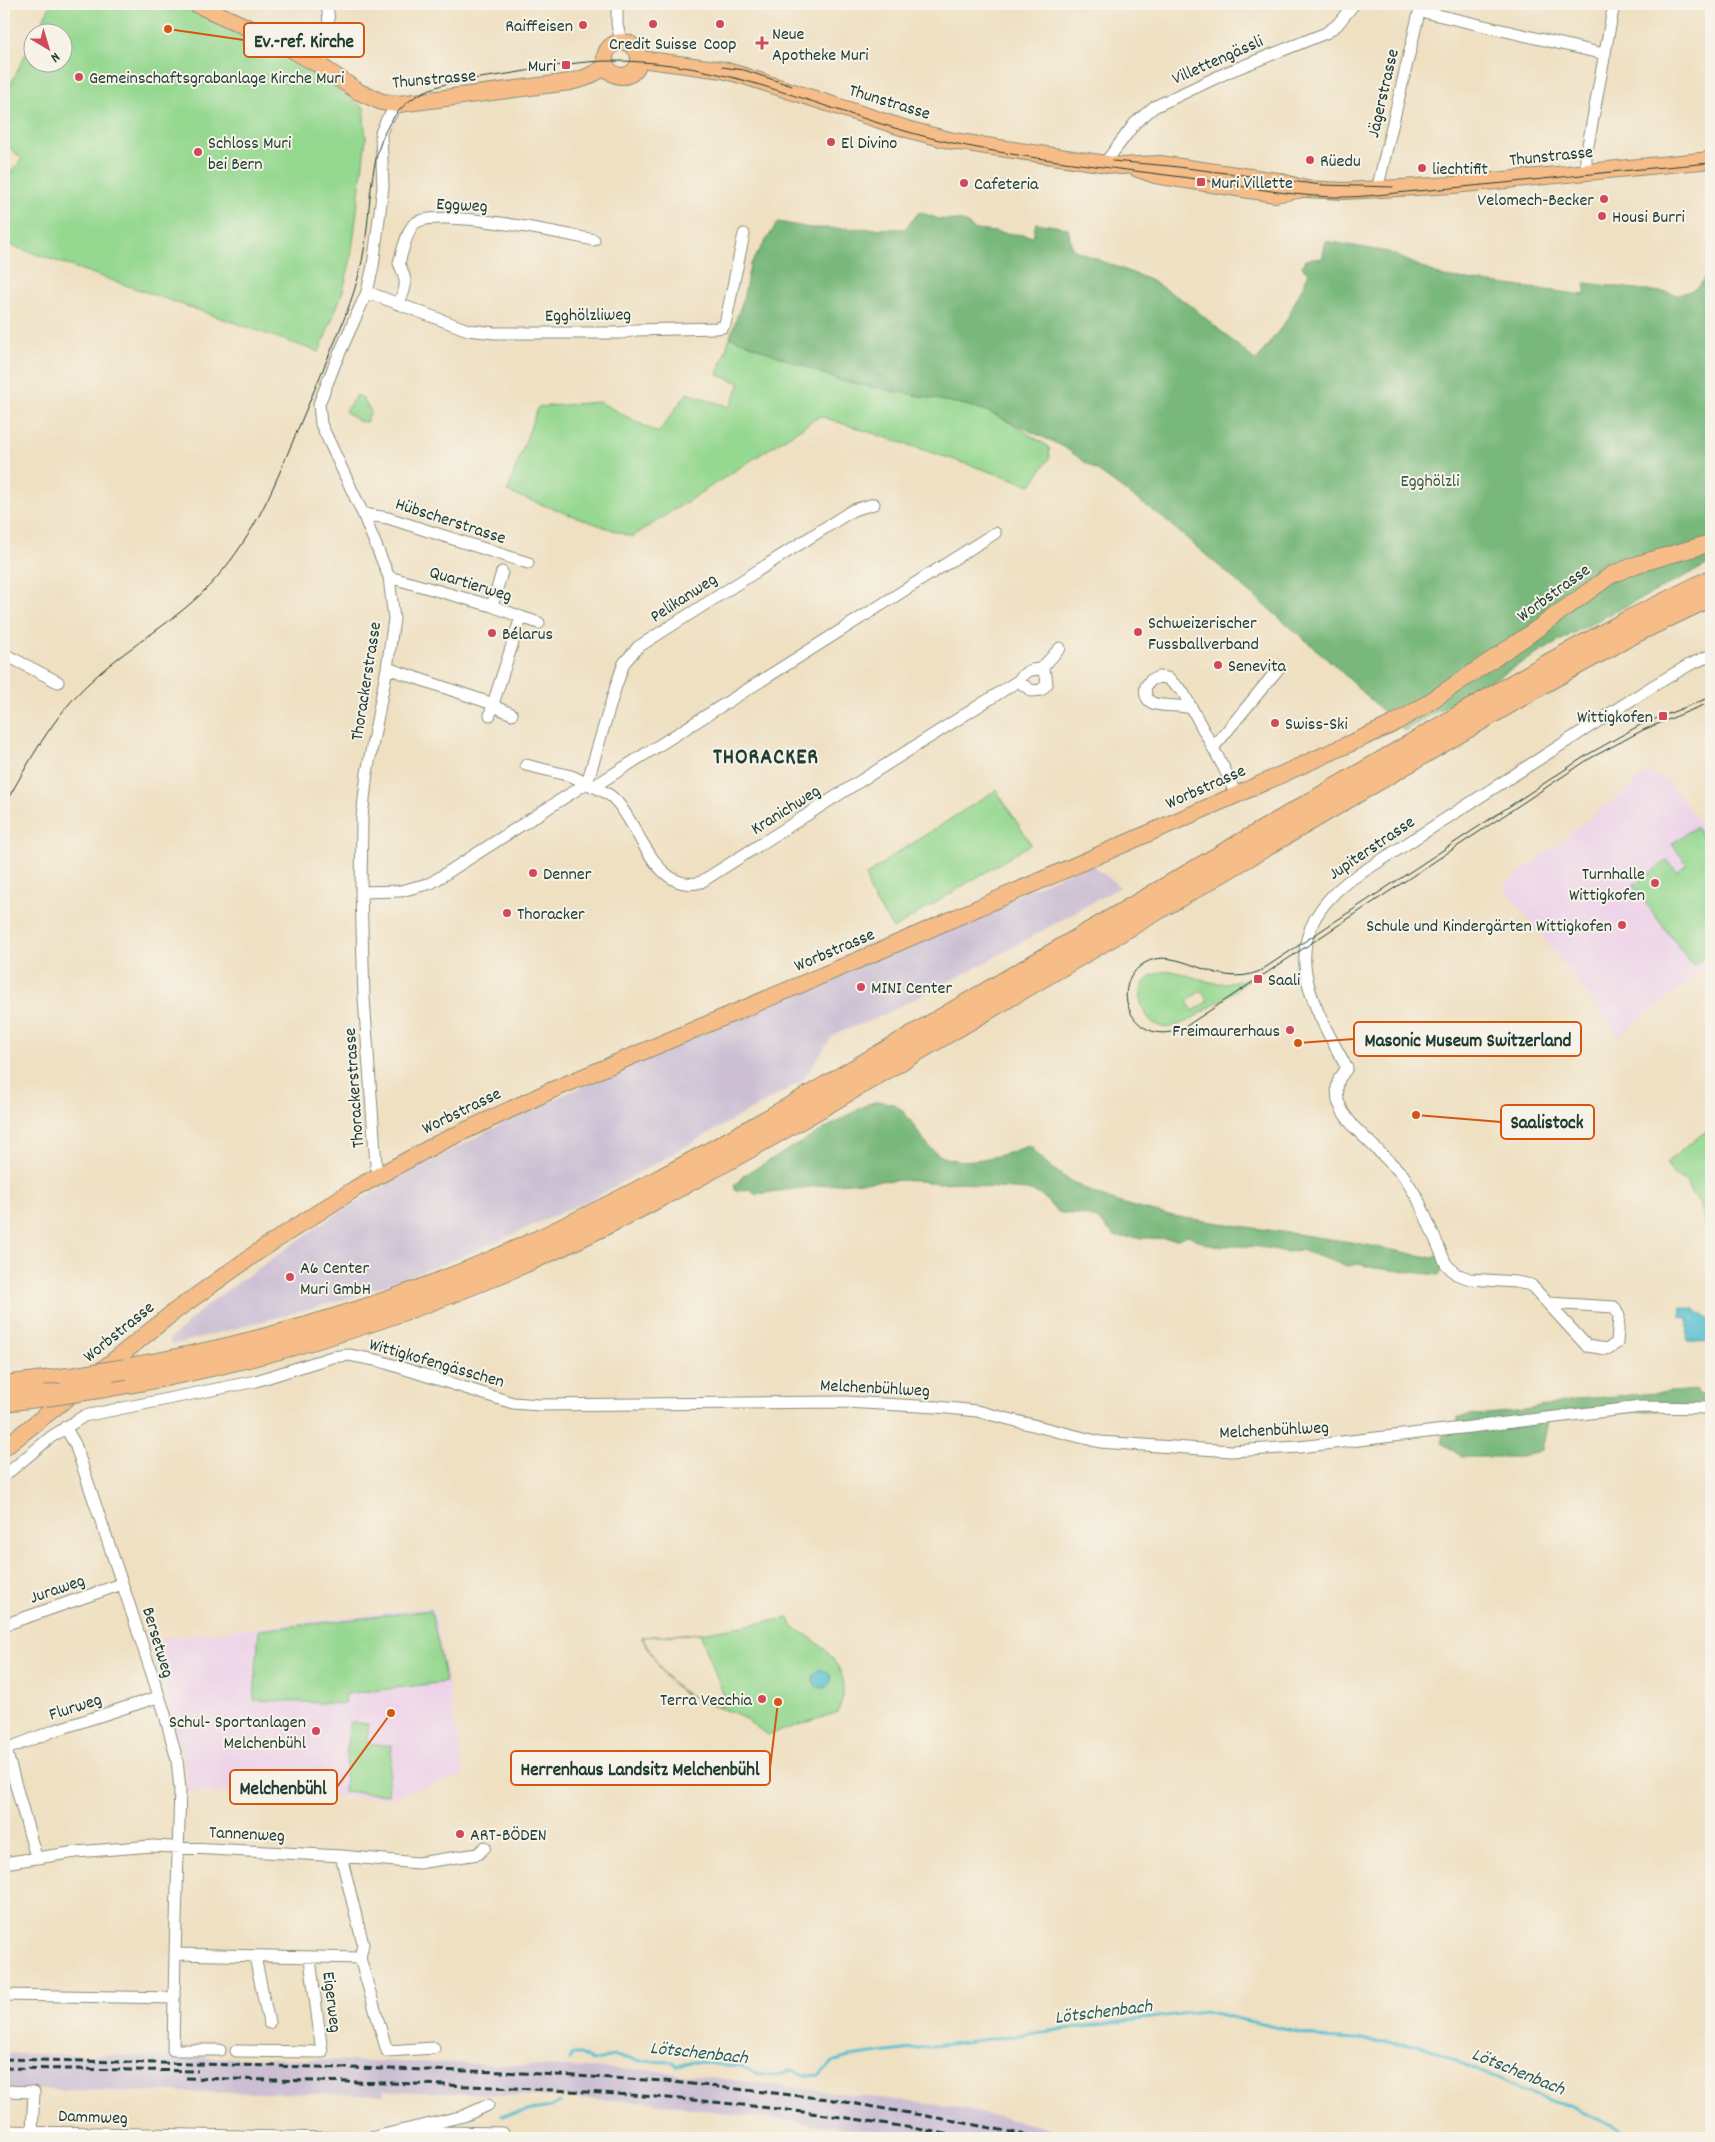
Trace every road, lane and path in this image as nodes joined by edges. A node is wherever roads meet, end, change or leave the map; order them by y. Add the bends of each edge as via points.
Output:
1 (196, 4) edge
2 (327, 4) edge
3 (617, 4) edge
4 (1354, 4) edge
5 (1614, 4) edge
6 (1420, 7) edge
7 (620, 42) junction
8 (1604, 54) junction
9 (640, 59) junction
10 (319, 65) junction
11 (606, 67) junction
12 (399, 104) junction
13 (1711, 160) edge
14 (1105, 163) junction
15 (1586, 172) junction
16 (1377, 190) junction
17 (744, 234) dead end
18 (594, 240) dead end
19 (367, 292) junction
20 (398, 304) junction
21 (874, 504) dead end
22 (363, 514) junction
23 (996, 532) dead end
24 (1711, 542) edge
25 (528, 563) dead end
26 (502, 572) dead end
27 (389, 578) junction
28 (1711, 580) edge
29 (1711, 596) edge
30 (492, 606) junction
31 (521, 617) junction
32 (539, 623) dead end
33 (1060, 648) dead end
34 (4, 654) edge
35 (1711, 655) edge
36 (387, 668) junction
37 (1279, 668) dead end
38 (1041, 669) junction
39 (1018, 681) junction
40 (58, 682) dead end
41 (1190, 708) dead end
42 (492, 710) junction
43 (512, 714) dead end
44 (1213, 748) junction
45 (526, 765) dead end
46 (590, 785) junction
47 (1236, 795) junction
48 (361, 892) junction
49 (379, 1175) junction
50 (1548, 1303) junction
51 (4, 1386) edge
52 (4, 1401) edge
53 (810, 1402) joint
54 (1711, 1408) edge
55 (65, 1427) junction
56 (4, 1448) edge
57 (4, 1476) edge
58 (122, 1584) junction
59 (4, 1625) edge
60 (158, 1696) junction
61 (4, 1747) edge
62 (179, 1847) junction
63 (485, 1847) dead end
64 (341, 1856) junction
65 (36, 1857) junction
66 (4, 1863) edge
67 (175, 1954) junction
68 (255, 1957) junction
69 (310, 1958) junction
70 (360, 1958) junction
71 (4, 1995) edge
72 (174, 1998) junction
73 (269, 2023) dead end
74 (434, 2048) dead end
75 (220, 2050) dead end
76 (236, 2051) dead end
77 (4, 2091) edge
78 (488, 2105) dead end
79 (4, 2131) edge
80 (32, 2132) junction
81 (503, 2133) dead end
82 (210, 2137) edge
83 (331, 2138) edge
84 (368, 2138) edge
85 (410, 2138) edge

1 - 10 main road, Thunstrasse via 273,39
2 - 10 street via 329,43
3 - 7 street
4 - 14 street, Villettengässli via 1326,33 1228,72 1154,107 1135,123
5 - 8 street
6 - 8 street
6 - 16 street, Jägerstrasse
7 - 9 main road via 633,45
7 - 11 main road via 608,48
8 - 15 street
9 - 11 main road via 629,75 614,75
9 - 14 main road, Thunstrasse via 737,74 952,141
10 - 12 main road, Thunstrasse via 370,98
11 - 12 main road, Thunstrasse via 570,82
12 - 19 street, Thorackerstrasse via 380,133 384,187
13 - 15 main road, Thunstrasse
14 - 16 main road, Thunstrasse via 1132,166 1160,164 1278,181 1305,189
15 - 16 main road, Thunstrasse
17 - 20 street, Egghölzliweg via 723,326 621,333 483,332 456,327
18 - 20 street, Eggweg via 538,228 480,221 420,220 409,232 399,263 406,279 405,291
19 - 20 street, Egghölzliweg
19 - 22 street, Thorackerstrasse via 319,404 319,415 327,437
21 - 46 street, Pelikanweg via 854,510 638,647 624,663
22 - 25 street, Hübscherstrasse via 388,518
22 - 27 street, Thorackerstrasse
23 - 46 street
24 - 47 main road, Worbstrasse via 1611,575 1527,636 1401,719
26 - 30 street
27 - 30 street, Quartierweg
27 - 36 street, Thorackerstrasse via 394,619
28 - 51 highway, bridge via 1545,666 801,1102 592,1215 474,1268 358,1311 246,1343 125,1369
29 - 52 highway, bridge via 1552,678 801,1118 592,1231 486,1279 363,1325 242,1359 105,1387
30 - 31 street, Quartierweg
31 - 32 street
31 - 42 street, Quartierweg
33 - 38 street
34 - 40 street
35 - 50 street, Jupiterstrasse via 1653,686 1347,882 1323,904 1309,932 1305,951 1308,984 1322,1021 1347,1068 1336,1088 1346,1117 1403,1175 1418,1199 1446,1264 1456,1274 1470,1280 1531,1285
36 - 42 street
36 - 48 street, Thorackerstrasse via 364,795
37 - 44 street
38 - 39 street, Kranichweg via 1032,669
38 - 39 street via 1047,684 1042,690 1032,692
39 - 46 street, Kranichweg via 707,879 694,884 681,884 667,877 616,800
41 - 44 street
42 - 43 street via 498,708
44 - 47 street
45 - 46 street, Kranichweg via 571,776
46 - 48 street via 431,883 401,892
47 - 49 main road, Worbstrasse via 492,1116
48 - 49 street, Thorackerstrasse via 364,998
49 - 56 main road, Worbstrasse via 213,1283
50 - 50 street, Jupiterstrasse via 1587,1346 1607,1348 1617,1343 1619,1316 1614,1307
53 - 54 street, Melchenbühlweg via 977,1411 1100,1442 1231,1451 1298,1447 1641,1407
53 - 55 street, Wittigkofengässchen via 514,1403 380,1361 349,1355 332,1357 256,1381 84,1416
55 - 57 street
55 - 58 street, Bersetweg via 74,1444
58 - 59 street, Juraweg
58 - 60 street, Bersetweg
60 - 61 street, Flurweg
60 - 62 street, Bersetweg via 179,1774
61 - 65 street
62 - 64 street, Tannenweg
62 - 65 street, Tannenweg via 127,1847
62 - 67 street, Bersetweg
63 - 64 street, Tannenweg via 478,1854 418,1863
64 - 70 street, Eigerweg via 363,1944
65 - 66 street, Tannenweg
67 - 68 street, Eigerweg
67 - 72 street
68 - 69 street, Eigerweg
68 - 73 street
69 - 70 street, Eigerweg
69 - 76 street, Eigerweg via 322,2052
70 - 74 street, Eigerweg via 387,2051
71 - 72 street
72 - 75 street via 173,2050
77 - 80 street via 34,2092
78 - 84 street via 464,2116
79 - 80 street, Dammweg
80 - 82 street, Dammweg
81 - 85 street via 442,2132
82 - 83 street, Dammweg

